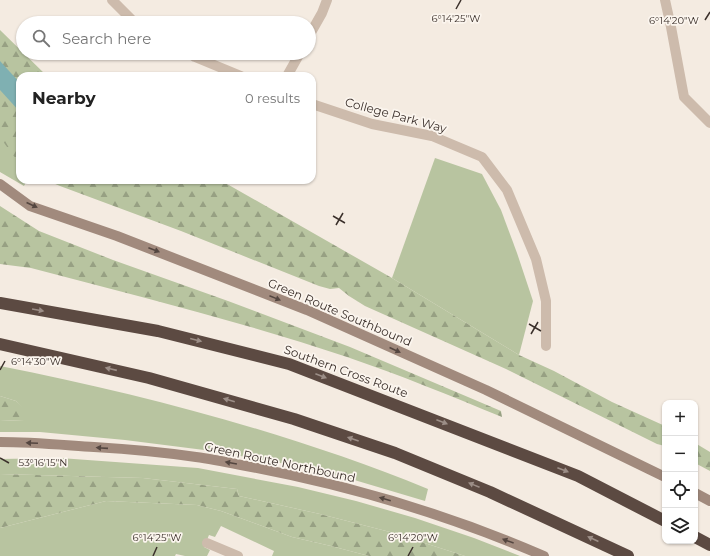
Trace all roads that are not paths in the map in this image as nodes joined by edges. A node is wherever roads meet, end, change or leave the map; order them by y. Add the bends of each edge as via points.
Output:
1 (112, 0) edge
2 (327, 0) edge
3 (665, 0) edge
4 (128, 16) edge
5 (316, 24) edge
6 (202, 60) edge
7 (296, 60) edge
8 (231, 72) edge
9 (289, 72) edge
10 (316, 105) edge
11 (710, 123) edge
12 (0, 184) edge
13 (0, 303) edge
14 (0, 344) edge
15 (546, 346) dead end
16 (0, 442) edge
17 (662, 476) edge
18 (698, 494) edge
19 (710, 500) edge
20 (662, 519) edge
21 (698, 539) edge
22 (207, 543) dead end
23 (710, 545) edge
24 (238, 556) edge
25 (544, 556) edge
26 (628, 556) edge

1 - 4 street
2 - 5 street
3 - 11 street via 684,97
6 - 8 street
7 - 9 street
10 - 15 street, College Park Way via 372,124 432,136 482,156 507,190 536,259 546,301
12 -> 17 main road, Green Route Southbound via 30,206 117,236 307,310 486,390
13 -> 20 highway, Southern Cross Route via 158,331 289,364 578,476
26 -> 14 highway via 490,492 395,453 301,421 149,378
25 -> 16 main road, Green Route Northbound via 452,520 335,485 274,471 196,457
18 - 19 main road
21 - 23 highway
22 - 24 street

